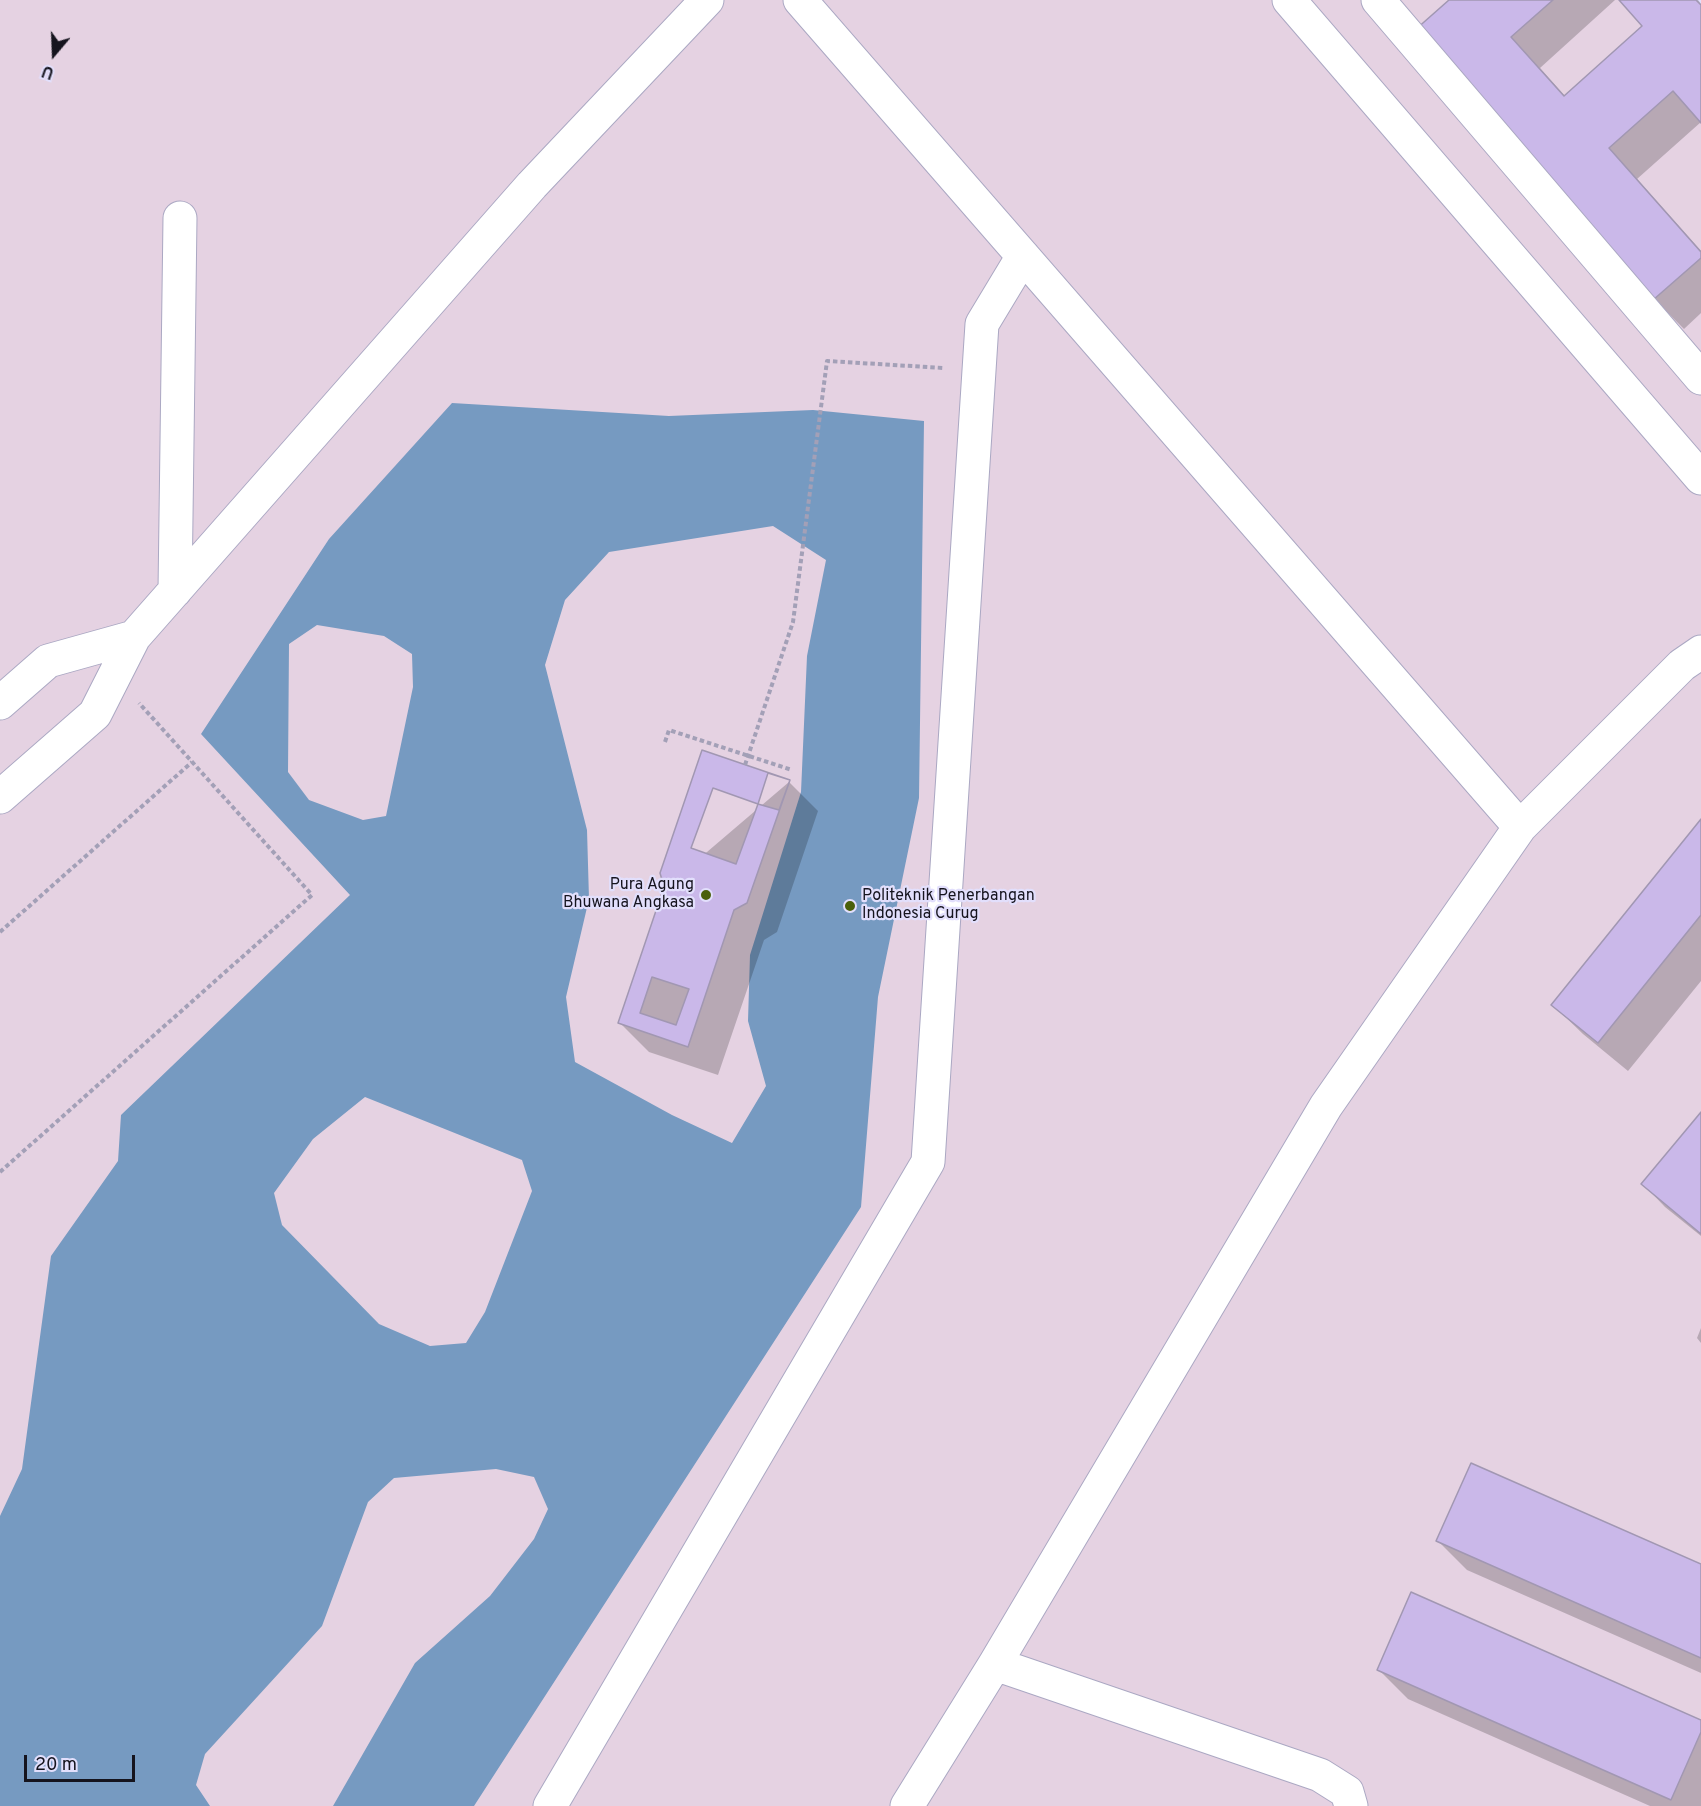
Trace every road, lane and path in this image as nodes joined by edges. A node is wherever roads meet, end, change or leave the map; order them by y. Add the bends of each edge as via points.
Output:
1 (707, 0) edge
2 (800, 0) edge
3 (1289, 0) edge
4 (1378, 0) edge
5 (180, 218) dead end
6 (1023, 255) junction
7 (979, 369) junction
8 (1701, 378) edge
9 (1701, 478) edge
10 (175, 591) junction
11 (134, 637) junction
12 (1695, 659) edge
13 (114, 676) junction
14 (0, 703) edge
15 (665, 742) dead end
16 (748, 756) junction
17 (192, 762) junction
18 (745, 765) dead end
19 (792, 770) dead end
20 (0, 797) edge
21 (1520, 827) junction
22 (0, 932) edge
23 (0, 1172) edge
24 (995, 1664) junction
25 (550, 1806) edge
26 (907, 1806) edge
27 (1351, 1806) edge

1 - 10 lane via 532,185
2 - 6 lane
3 - 9 lane
4 - 8 lane
5 - 10 lane
6 - 7 lane via 982,324
6 - 21 lane
7 - 16 path via 827,361 793,622
7 - 25 lane via 928,1162
10 - 11 lane
11 - 13 lane
11 - 14 lane via 48,661
12 - 21 lane
13 - 17 path
13 - 20 lane via 95,714
15 - 16 path via 669,730
16 - 18 path
16 - 19 path
17 - 22 path
17 - 23 path via 312,895
21 - 24 lane via 1326,1106
24 - 26 lane
24 - 27 lane via 1320,1775 1347,1792

